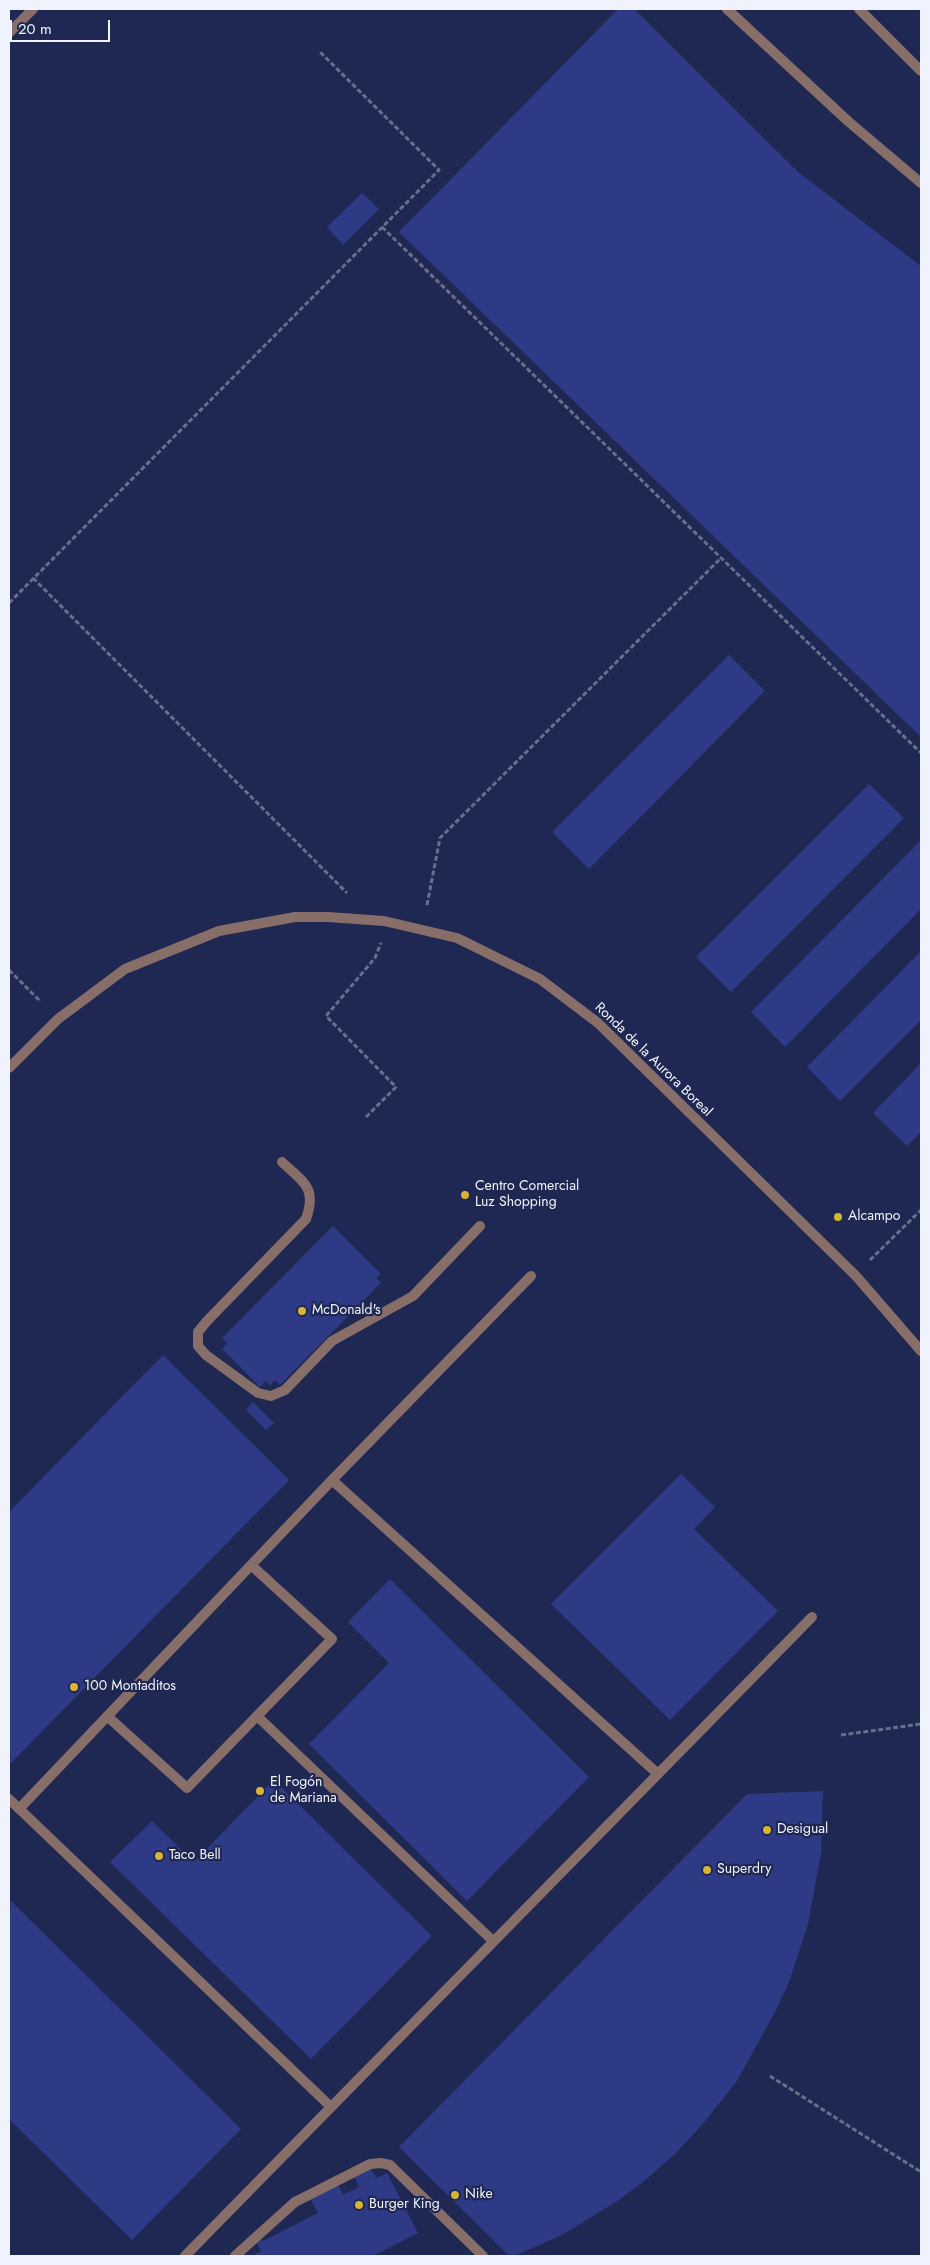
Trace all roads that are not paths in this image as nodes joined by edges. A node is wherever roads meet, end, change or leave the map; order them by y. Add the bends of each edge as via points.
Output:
1 (33, 9) edge
2 (727, 9) edge
3 (859, 9) edge
4 (9, 34) edge
5 (921, 71) edge
6 (921, 183) edge
7 (9, 1068) edge
8 (282, 1162) dead end
9 (480, 1226) dead end
10 (531, 1276) dead end
11 (921, 1352) edge
12 (332, 1480) junction
13 (251, 1565) junction
14 (812, 1617) dead end
15 (107, 1716) junction
16 (257, 1716) junction
17 (658, 1774) junction
18 (9, 1799) edge
19 (19, 1809) junction
20 (494, 1941) junction
21 (330, 2106) junction
22 (184, 2256) edge
23 (235, 2256) edge
24 (483, 2256) edge

1 - 4 street
2 - 6 street via 849,122
3 - 5 street
7 - 11 street, Ronda de la Aurora Boreal via 58,1019 125,969 219,931 295,917 328,917 384,921 458,938 540,978 598,1023 856,1276
8 - 9 street via 308,1186 312,1203 306,1219 198,1332 198,1346 206,1355 258,1393 272,1396 285,1390 332,1341 414,1296
10 - 12 street
12 - 13 street
12 - 17 street
13 - 15 street
13 - 16 street via 332,1639
14 - 17 street
15 - 16 street via 186,1788
15 - 19 street
16 - 20 street
17 - 20 street
18 - 19 street
19 - 21 street
20 - 21 street
21 - 22 street
23 - 24 street via 295,2202 370,2164 381,2163 390,2166

